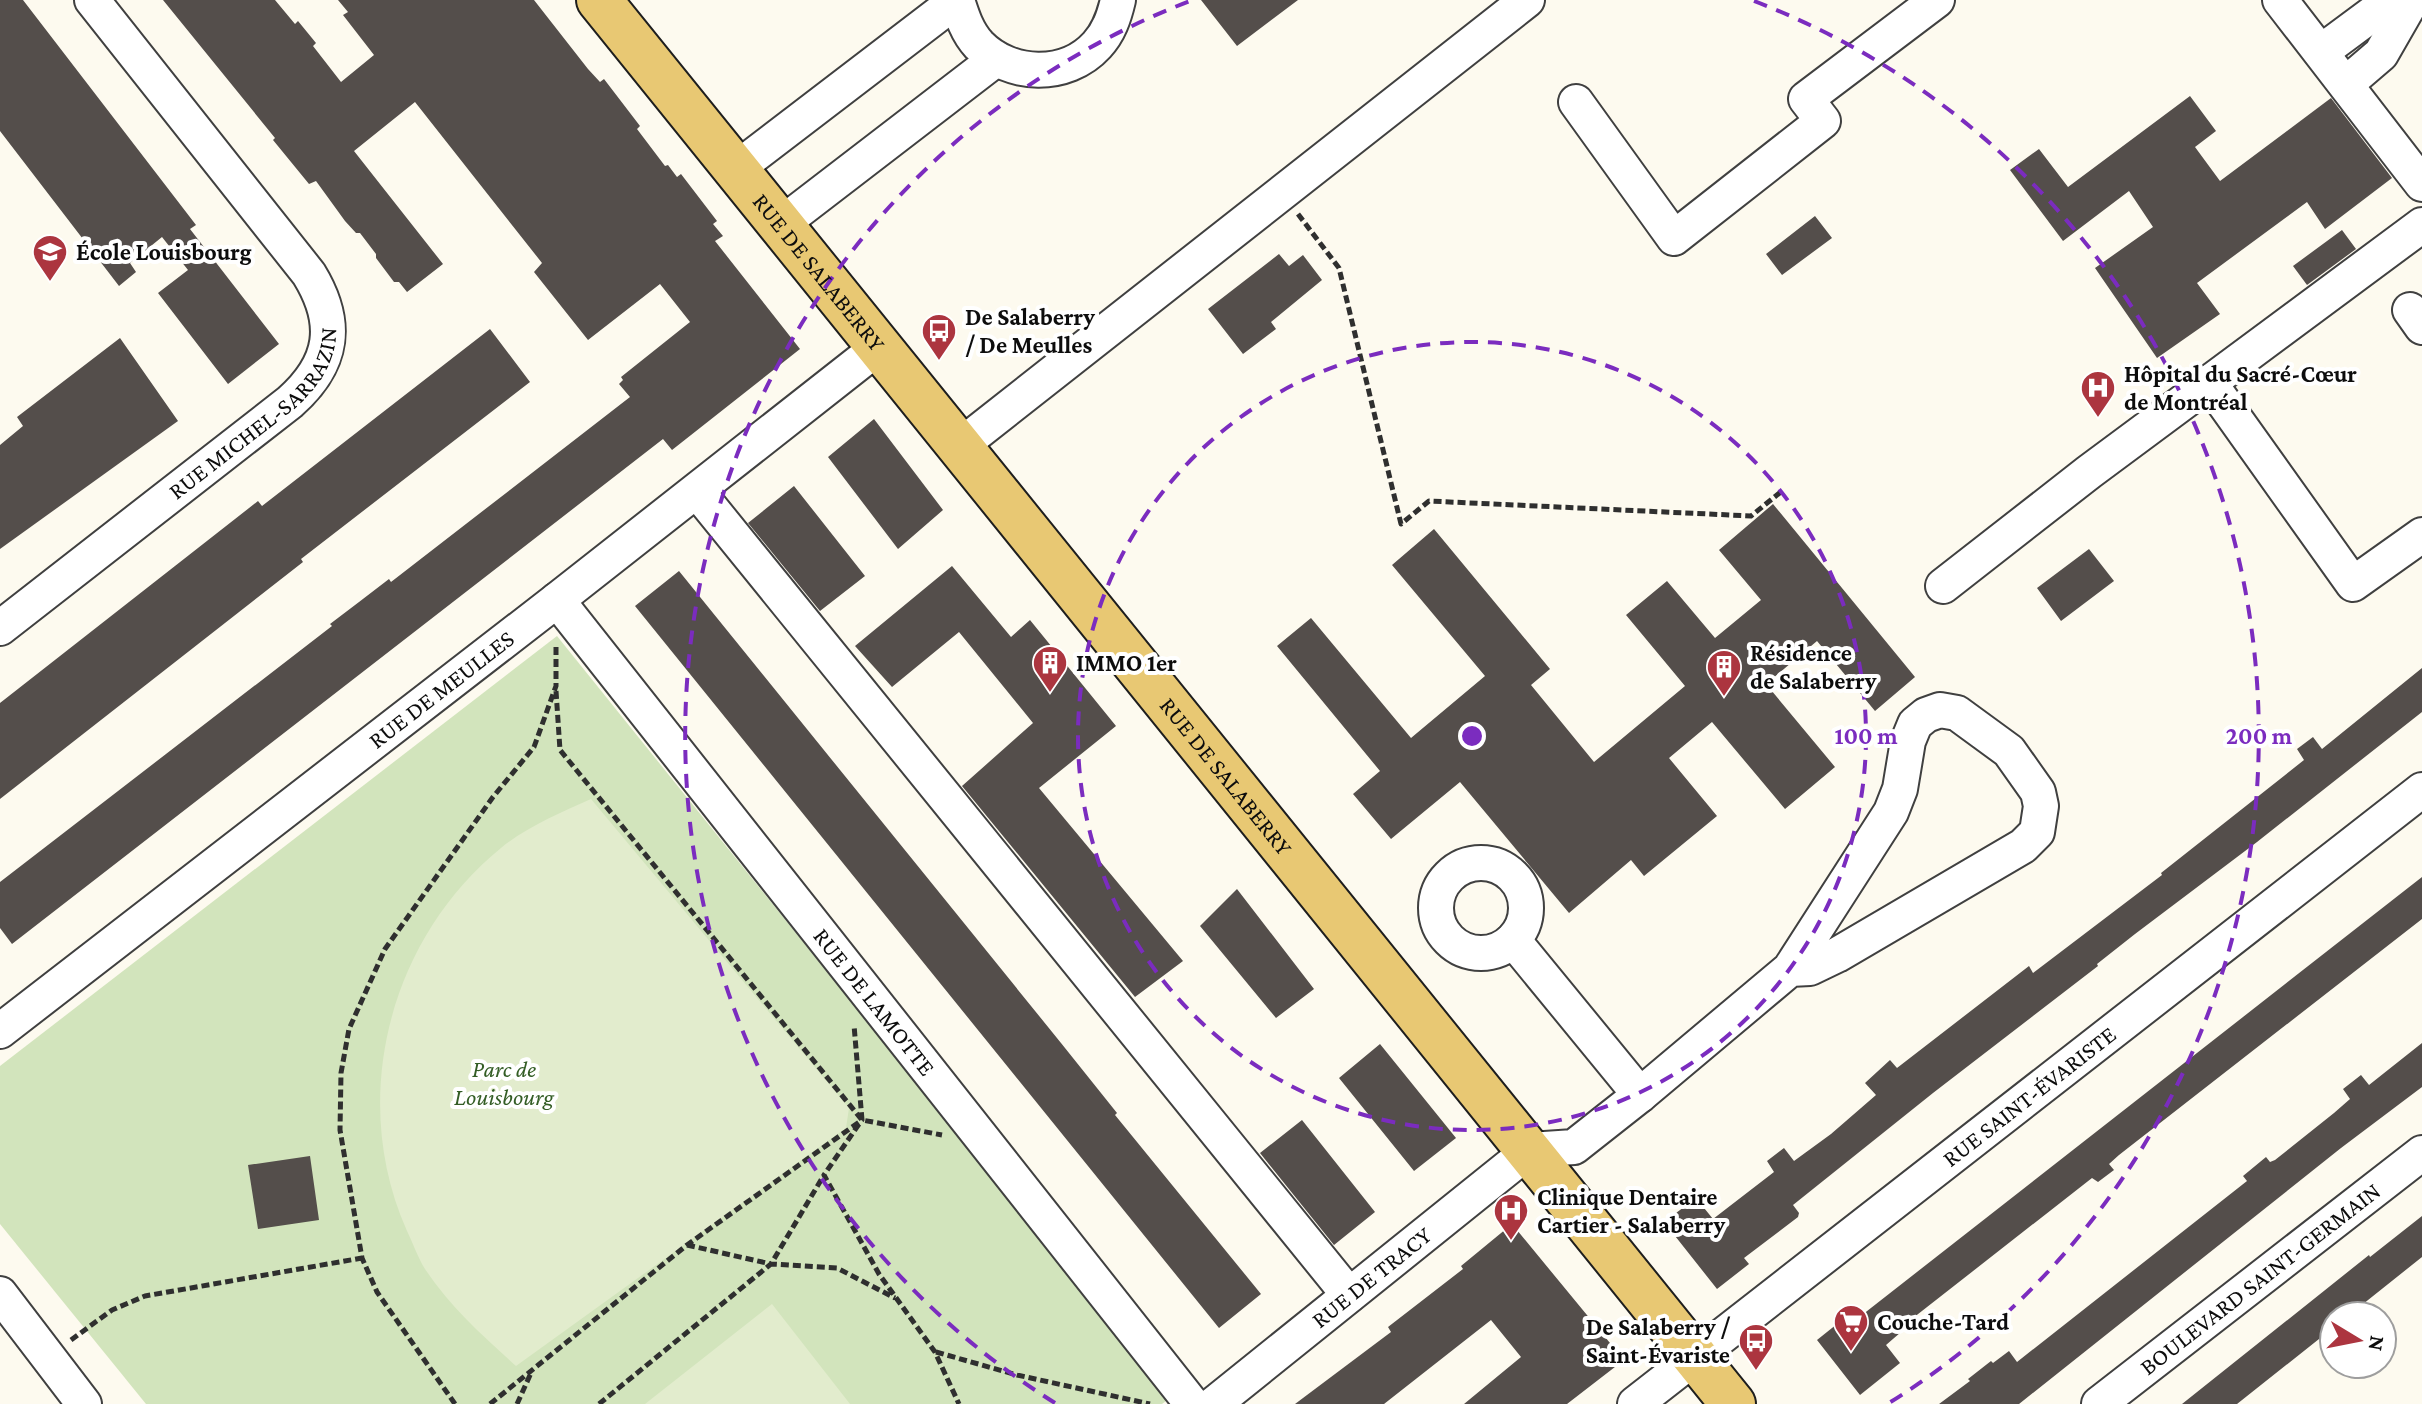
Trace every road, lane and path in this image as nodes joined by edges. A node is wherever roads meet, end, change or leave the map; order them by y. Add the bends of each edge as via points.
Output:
1 (92, 0) edge
2 (599, 0) edge
3 (957, 0) edge
4 (1118, 0) edge
5 (1527, 0) edge
6 (1937, 0) edge
7 (2280, 0) edge
8 (2391, 0) edge
9 (2412, 0) edge
10 (2321, 52) junction
11 (996, 59) junction
12 (2346, 84) junction
13 (1576, 102) dead end
14 (736, 169) junction
15 (2422, 184) edge
16 (1283, 194) junction
17 (780, 225) junction
18 (2422, 225) edge
19 (880, 346) junction
20 (2209, 382) junction
21 (960, 446) junction
22 (697, 491) junction
23 (1782, 491) dead end
24 (2422, 535) edge
25 (1943, 586) dead end
26 (557, 600) junction
27 (0, 628) edge
28 (556, 686) junction
29 (2422, 790) edge
30 (1513, 940) dead end
31 (848, 969) junction
32 (1790, 969) junction
33 (0, 1031) edge
34 (1640, 1095) junction
35 (862, 1120) junction
36 (986, 1143) junction
37 (1530, 1150) junction
38 (2422, 1153) edge
39 (824, 1175) junction
40 (687, 1245) junction
41 (362, 1258) junction
42 (771, 1264) junction
43 (0, 1294) edge
44 (1349, 1295) junction
45 (896, 1298) junction
46 (935, 1352) junction
47 (47, 1357) junction
48 (1696, 1357) junction
49 (534, 1368) junction
50 (84, 1404) edge
51 (455, 1404) edge
52 (490, 1404) edge
53 (517, 1404) edge
54 (599, 1404) edge
55 (959, 1404) edge
56 (1150, 1404) edge
57 (1192, 1404) edge
58 (1214, 1404) edge
59 (1635, 1404) edge
60 (1733, 1404) edge
61 (2099, 1404) edge

1 - 27 street, RUE MICHEL-SARRAZIN via 293,251 319,291 329,333 318,372 290,402
2 - 14 main road, RUE DE SALABERRY
3 - 11 street via 977,43
3 - 14 street
4 - 11 street via 1112,23 1074,62 1049,70 1021,69
5 - 16 street
6 - 13 street via 1806,99 1823,121 1674,238
7 - 10 street
8 - 10 street
9 - 12 street via 2381,54
10 - 12 street
11 - 17 street
12 - 15 street
14 - 17 main road, RUE DE SALABERRY
16 - 21 street
16 - 23 path via 1339,268 1401,524 1429,501 1751,516
17 - 19 main road, RUE DE SALABERRY
18 - 20 street
19 - 21 main road, RUE DE SALABERRY
19 - 22 street, RUE DE MEULLES
20 - 24 street via 2353,584
20 - 25 street
21 - 37 main road, RUE DE SALABERRY
22 - 26 street, RUE DE MEULLES
22 - 44 street
26 - 28 path
26 - 31 street, RUE DE LAMOTTE
26 - 33 street, RUE DE MEULLES
28 - 35 path via 560,750
28 - 41 path via 534,747 385,949 349,1029 341,1073 340,1130
29 - 48 street, RUE SAINT-ÉVARISTE
30 - 34 street
31 - 35 path
31 - 36 street, RUE DE LAMOTTE
32 - 32 street via 1810,968 1837,955 2023,846 2037,832 2041,806 2038,792 2009,751 1957,713 1940,710 1915,724 1891,812
32 - 34 street
34 - 37 street via 1574,1147
35 - 36 path
35 - 39 path
35 - 40 path
36 - 57 street, RUE DE LAMOTTE
37 - 44 street, RUE DE TRACY
37 - 48 main road, RUE DE SALABERRY
38 - 61 street, BOULEVARD SAINT-GERMAIN
39 - 42 path
39 - 45 path
40 - 42 path
40 - 49 path
41 - 47 path via 145,1296 112,1310
41 - 51 path via 377,1292
42 - 45 path via 837,1268
42 - 54 path
43 - 47 street
44 - 58 street, RUE DE TRACY
45 - 46 path
46 - 55 path
46 - 56 path
47 - 50 street
48 - 59 street, RUE SAINT-ÉVARISTE
48 - 60 main road, RUE DE SALABERRY
49 - 52 path
49 - 53 path

